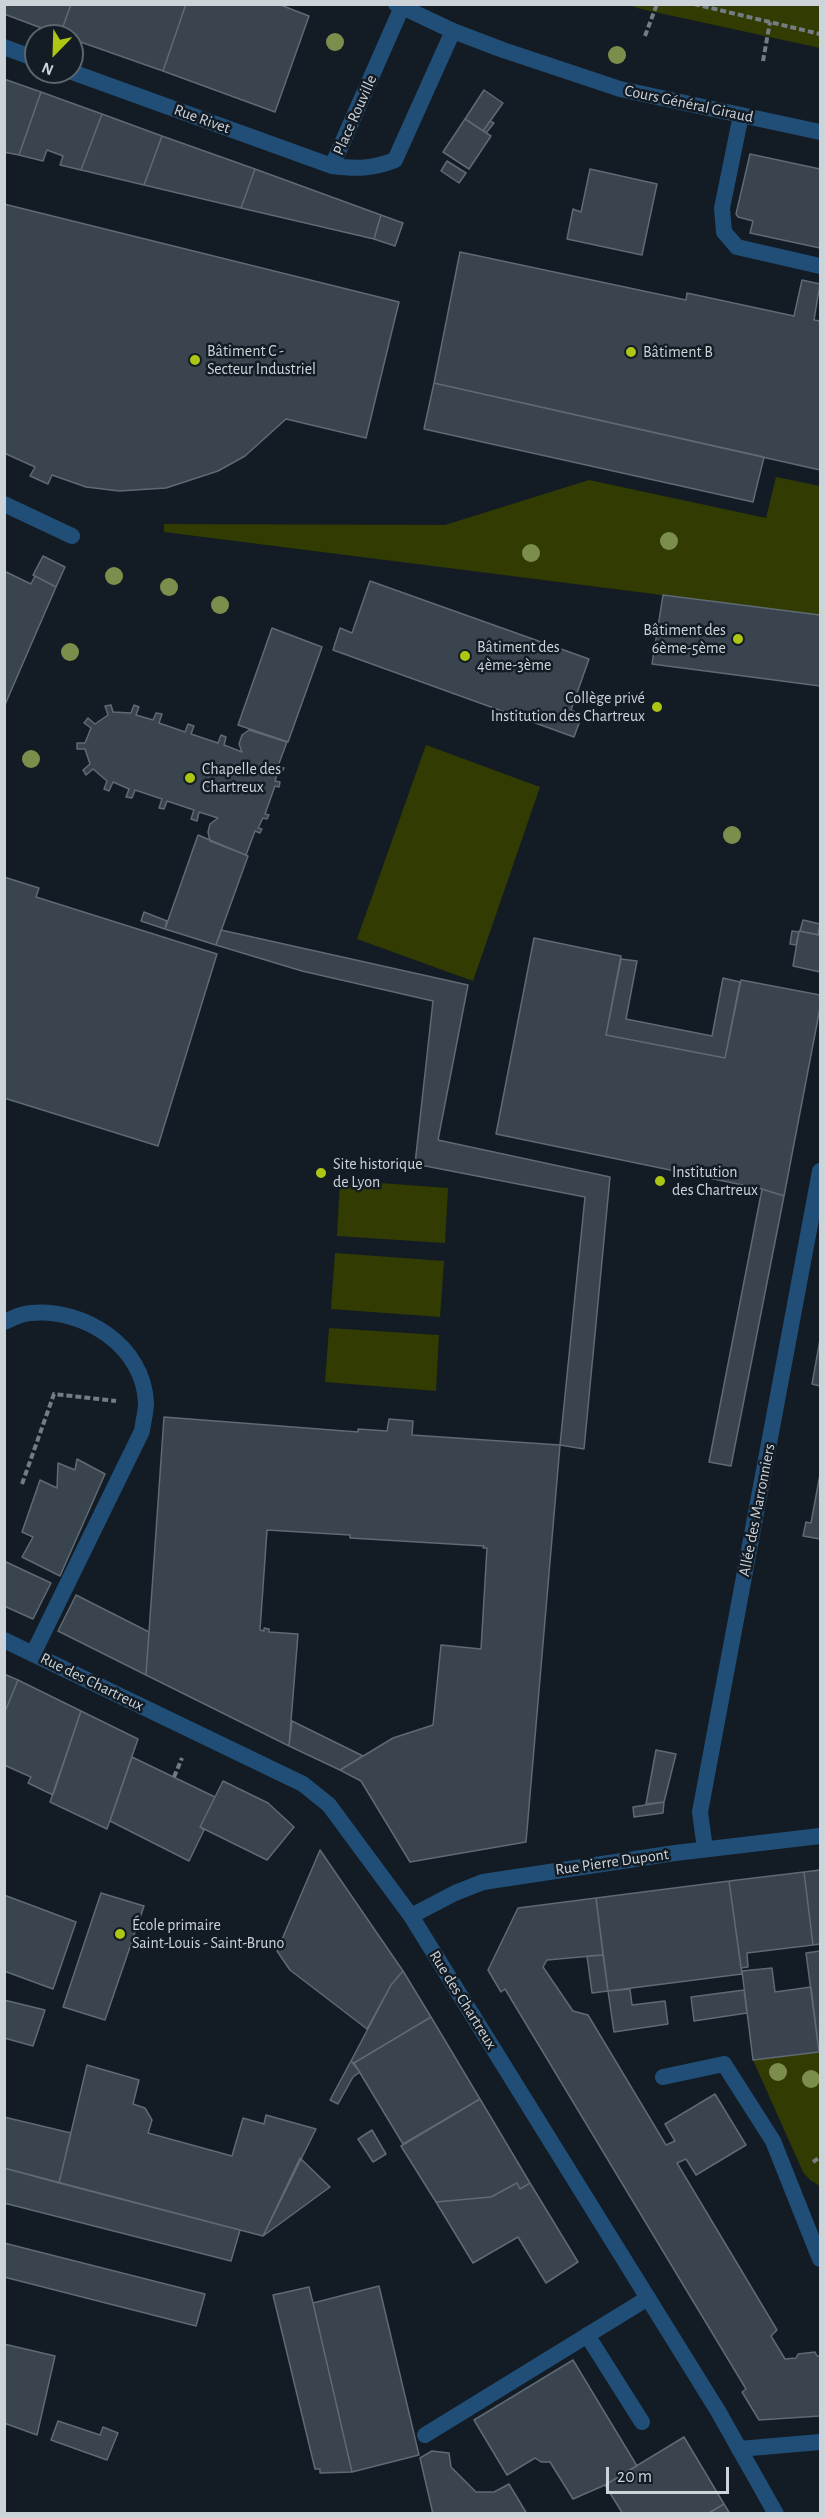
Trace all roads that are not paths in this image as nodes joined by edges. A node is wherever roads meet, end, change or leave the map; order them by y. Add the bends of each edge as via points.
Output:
1 (399, 6) edge
2 (453, 31) junction
3 (4, 47) edge
4 (24, 54) edge
5 (560, 70) joint
6 (84, 76) edge
7 (741, 115) junction
8 (820, 132) edge
9 (332, 166) junction
10 (820, 266) edge
11 (4, 504) edge
12 (72, 536) dead end
13 (820, 1172) edge
14 (4, 1322) edge
15 (4, 1640) edge
16 (33, 1654) junction
17 (820, 1836) edge
18 (705, 1849) junction
19 (411, 1916) junction
20 (663, 2076) dead end
21 (820, 2259) edge
22 (648, 2298) junction
23 (587, 2335) junction
24 (642, 2422) dead end
25 (425, 2435) dead end
26 (820, 2442) edge
27 (739, 2449) junction
28 (776, 2514) edge

1 - 2 street, Place Rouville
1 - 9 street, Place Rouville
2 - 5 street, Place Rouville
2 - 9 street, Place Rouville via 395,160 360,170
3 - 4 street
5 - 7 street, Cours Général Giraud via 620,89
6 - 9 street, Rue Rivet
7 - 8 street, Cours Général Giraud
7 - 10 street via 722,207 724,232 737,247
11 - 12 street
13 - 18 street, Allée des Marronniers via 700,1812
14 - 16 street via 28,1313 45,1312 67,1314 90,1323 113,1339 129,1357 141,1376 146,1404 142,1431
15 - 16 street, Rue des Chartreux
16 - 19 street, Rue des Chartreux via 303,1784 329,1805
17 - 18 street, Rue Pierre Dupont
18 - 19 street, Rue Pierre Dupont via 483,1882
19 - 22 street, Rue des Chartreux
20 - 21 street via 724,2064 773,2141
22 - 23 street
22 - 27 street, Rue des Chartreux
23 - 24 street
23 - 25 street
26 - 27 street
27 - 28 street, Rue des Chartreux

